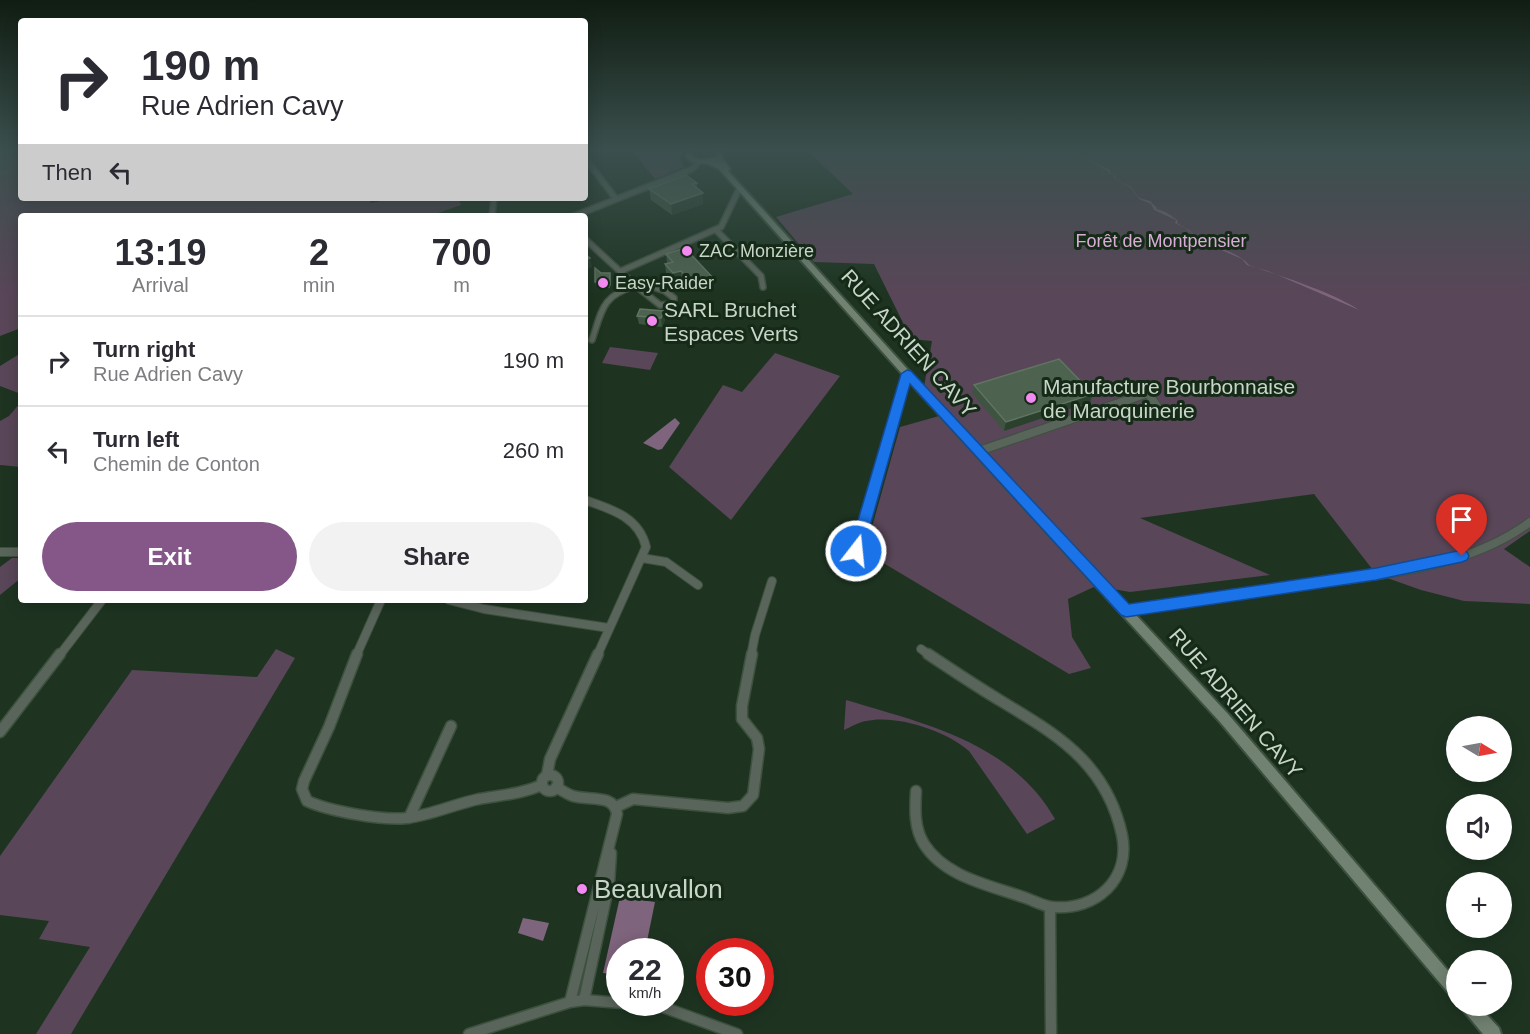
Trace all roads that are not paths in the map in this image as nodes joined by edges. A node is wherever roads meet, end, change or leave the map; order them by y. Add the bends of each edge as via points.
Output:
1 (745, 198) edge
2 (747, 198) edge
3 (752, 198) edge
4 (616, 199) edge
5 (735, 200) joint
6 (759, 208) junction
7 (581, 213) edge
8 (716, 230) junction
9 (588, 242) edge
10 (621, 271) junction
11 (636, 285) junction
12 (763, 287) dead end
13 (592, 340) dead end
14 (907, 374) junction
15 (1117, 404) junction
16 (979, 451) junction
17 (588, 501) edge
18 (1530, 522) edge
19 (856, 551) dead end
20 (0, 552) edge
21 (18, 552) edge
22 (642, 558) junction
23 (772, 581) dead end
24 (698, 585) dead end
25 (100, 603) edge
26 (379, 603) edge
27 (461, 603) edge
28 (1126, 611) junction
29 (609, 628) junction
30 (921, 649) dead end
31 (451, 726) dead end
32 (0, 732) edge
33 (547, 775) junction
34 (542, 785) junction
35 (556, 787) junction
36 (916, 791) dead end
37 (616, 807) junction
38 (409, 818) junction
39 (612, 840) junction
40 (1050, 907) junction
41 (1446, 979) edge
42 (584, 1000) junction
43 (570, 1002) junction
44 (1477, 1016) edge
45 (469, 1034) edge
46 (737, 1034) edge
47 (1051, 1034) edge
48 (1493, 1034) edge

1 - 5 street
2 - 6 main road, RUE ADRIEN CAVY
3 - 6 main road, RUE ADRIEN CAVY
4 - 7 street
5 - 8 street via 723,225
6 - 14 main road, RUE ADRIEN CAVY
8 - 10 street
8 - 12 street via 761,276
9 - 10 street
10 - 11 street
11 - 11 street via 658,305 673,304 674,298 664,289
11 - 13 street via 604,303
14 - 16 main road, RUE ADRIEN CAVY
14 - 19 street
15 - 15 street via 1148,393 1158,408 1145,413
15 - 16 street
16 - 28 main road, RUE ADRIEN CAVY
17 - 22 street via 636,523 645,540
18 - 28 street via 1514,535 1462,556 1376,574
20 - 21 street
22 - 24 street via 666,562
22 - 29 street
23 - 37 street via 755,635 742,706 742,719 757,738 759,749 753,795 743,806 728,808 633,799
25 - 32 street
26 - 38 street via 302,789 307,801 320,807 392,819
27 - 29 street
28 - 41 main road, RUE ADRIEN CAVY via 1224,718
29 - 33 street via 550,759
30 - 40 street via 1054,734 1102,783 1123,837 1122,867 1108,891 1088,903
31 - 38 street
33 - 34 street
33 - 35 street via 557,777
34 - 35 street via 546,790
34 - 38 street
35 - 37 street via 573,796 610,801
36 - 40 street via 919,834 939,860 983,884
37 - 39 street
39 - 42 street via 609,884
39 - 43 street
40 - 47 street
42 - 43 street
42 - 46 street via 660,1006
43 - 45 street
44 - 48 main road

